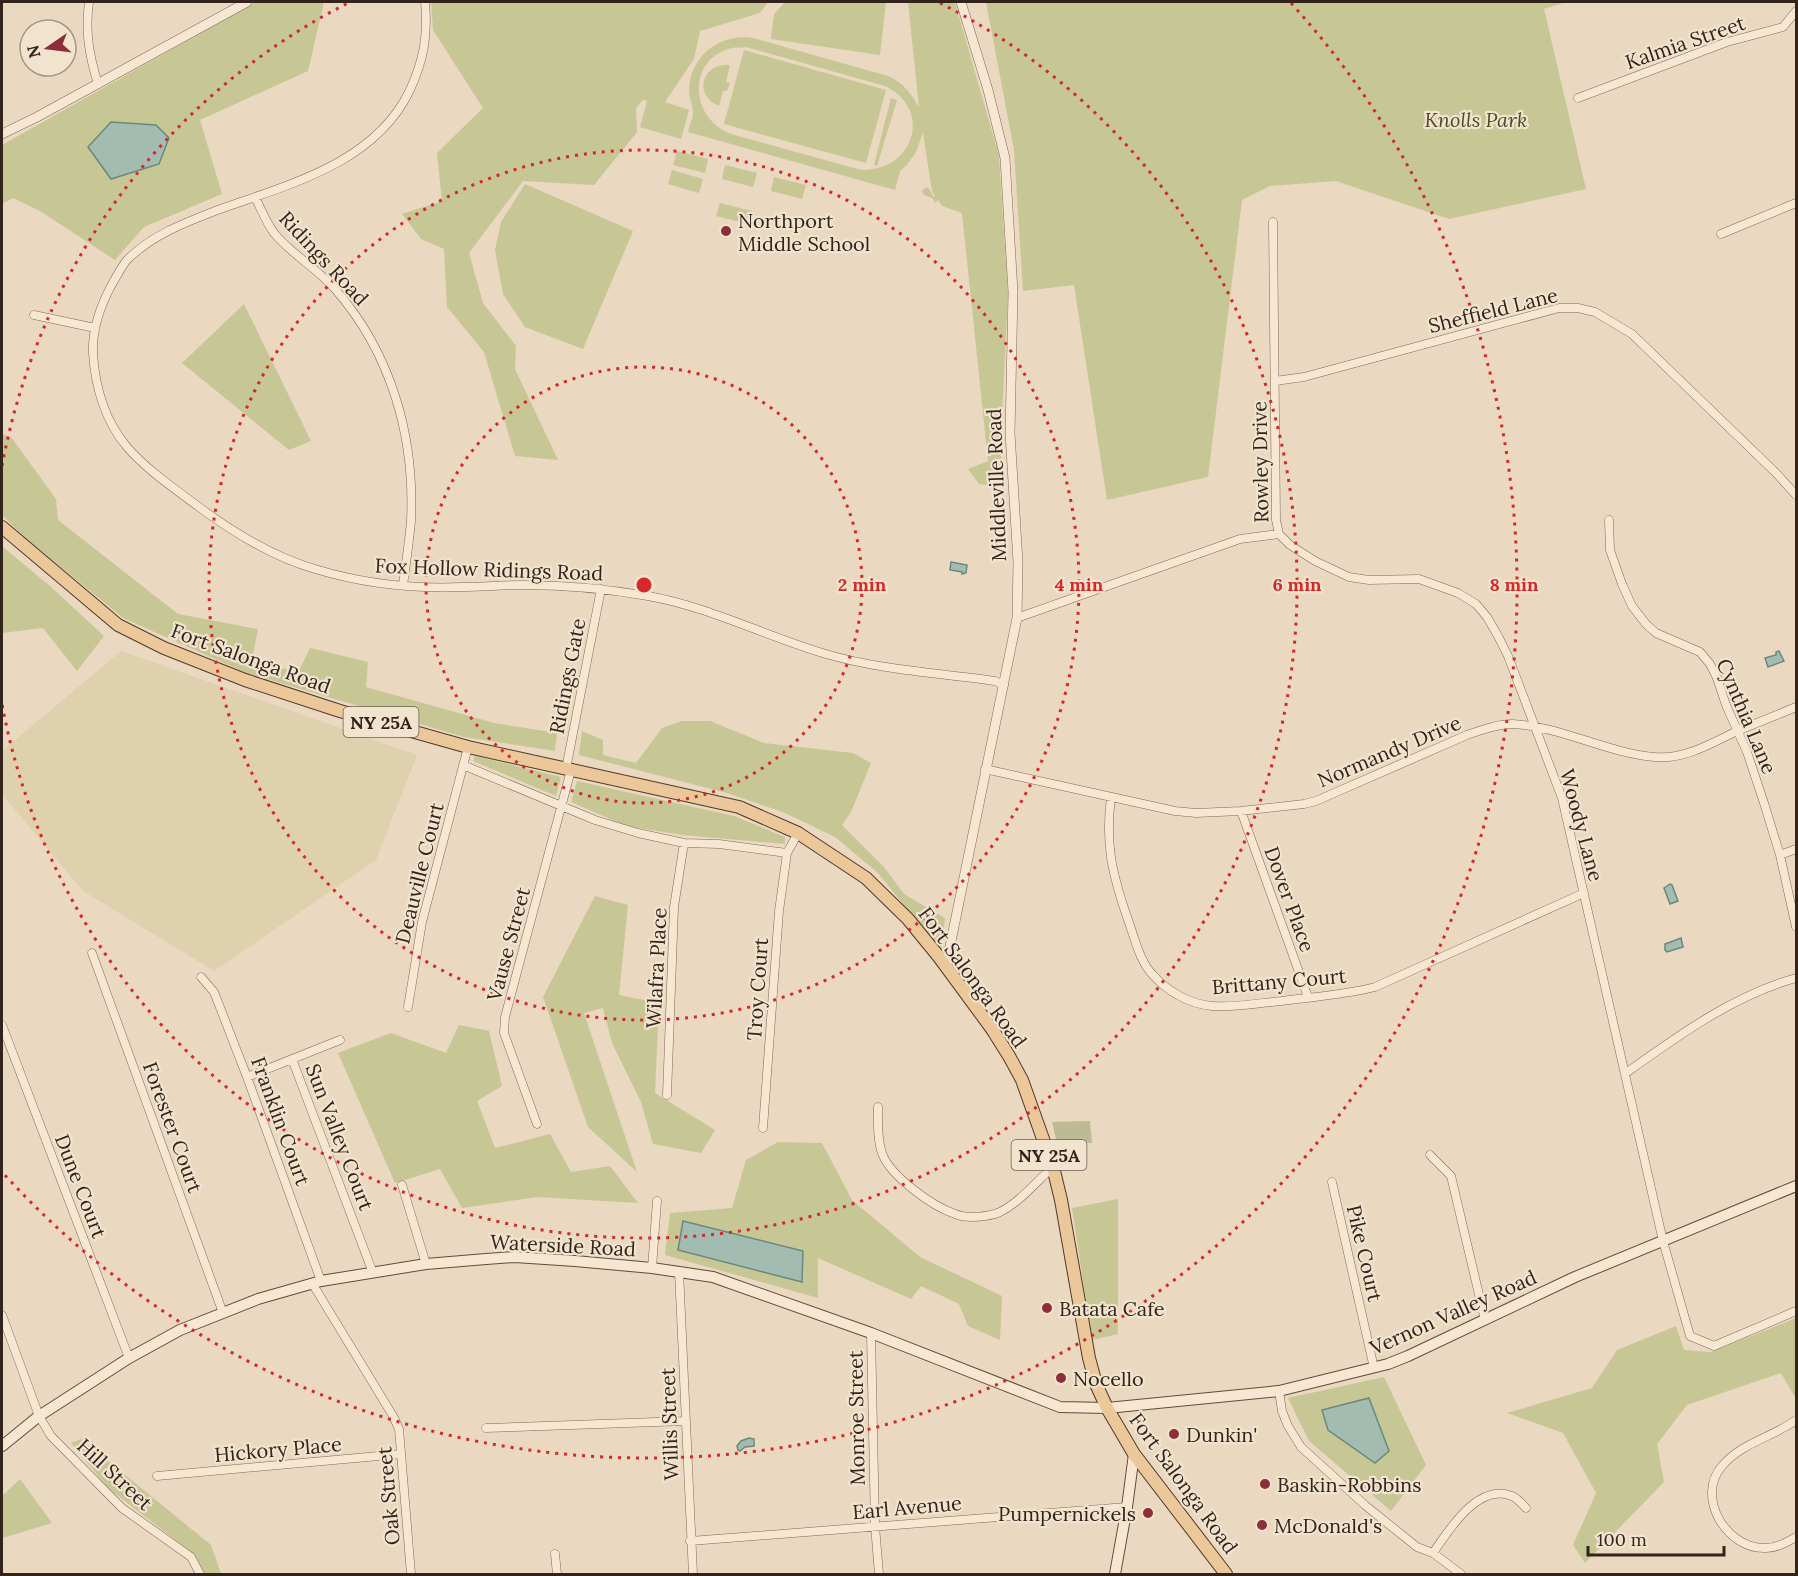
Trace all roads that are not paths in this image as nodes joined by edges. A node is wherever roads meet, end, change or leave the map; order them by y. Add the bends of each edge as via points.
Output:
1 (89, 2) edge
2 (247, 2) edge
3 (425, 2) edge
4 (960, 2) edge
5 (1797, 11) edge
6 (98, 84) junction
7 (1578, 98) dead end
8 (2, 134) edge
9 (255, 197) junction
10 (1797, 203) edge
11 (1273, 222) dead end
12 (1721, 234) dead end
13 (34, 315) dead end
14 (95, 328) junction
15 (1275, 381) junction
16 (1797, 495) edge
17 (1609, 520) dead end
18 (2, 526) edge
19 (1279, 534) junction
20 (403, 585) junction
21 (601, 589) junction
22 (1017, 618) junction
23 (1004, 685) junction
24 (1797, 707) edge
25 (1535, 727) junction
26 (1739, 730) junction
27 (468, 747) junction
28 (463, 765) junction
29 (985, 769) junction
30 (568, 770) junction
31 (1111, 797) junction
32 (563, 806) junction
33 (1241, 811) junction
34 (798, 833) junction
35 (684, 843) junction
36 (1797, 849) edge
37 (787, 853) junction
38 (1780, 855) junction
39 (1584, 894) junction
40 (1797, 927) edge
41 (92, 953) dead end
42 (946, 966) junction
43 (201, 977) dead end
44 (1797, 978) edge
45 (1308, 997) junction
46 (408, 1006) dead end
47 (2, 1025) edge
48 (340, 1040) dead end
49 (292, 1059) junction
50 (1626, 1073) junction
51 (248, 1077) junction
52 (667, 1095) dead end
53 (878, 1107) dead end
54 (537, 1124) dead end
55 (763, 1128) dead end
56 (1430, 1155) dead end
57 (1053, 1167) junction
58 (1332, 1182) dead end
59 (402, 1185) dead end
60 (1797, 1186) edge
61 (657, 1201) dead end
62 (1663, 1241) junction
63 (426, 1264) junction
64 (652, 1268) junction
65 (679, 1271) junction
66 (373, 1273) junction
67 (317, 1282) junction
68 (1797, 1311) edge
69 (223, 1313) junction
70 (2, 1315) edge
71 (1485, 1320) junction
72 (871, 1333) junction
73 (129, 1358) junction
74 (1374, 1368) junction
75 (1279, 1391) junction
76 (1107, 1408) junction
77 (39, 1416) junction
78 (393, 1416) joint
79 (1797, 1420) edge
80 (685, 1421) junction
81 (486, 1428) dead end
82 (2, 1446) edge
83 (401, 1454) junction
84 (1134, 1454) junction
85 (158, 1476) dead end
86 (1127, 1507) junction
87 (1526, 1508) dead end
88 (875, 1526) junction
89 (1797, 1537) edge
90 (690, 1540) junction
91 (1433, 1553) junction
92 (555, 1554) dead end
93 (200, 1575) edge
94 (411, 1575) edge
95 (557, 1575) edge
96 (693, 1575) edge
97 (879, 1575) edge
98 (1115, 1575) edge
99 (1226, 1575) edge
100 (1461, 1575) edge

1 - 6 street via 87,41
2 - 6 street
3 - 9 street, Fox Hollow Ridings Road via 428,28 417,75 403,104 385,126 365,146 338,163
4 - 22 street, Middleville Road via 1005,158 1013,292 1010,433 1018,562
5 - 7 street, Kalmia Street via 1783,27 1727,42
6 - 8 street
9 - 14 street, Fox Hollow Ridings Road via 176,226 126,261 104,299
9 - 20 street, Ridings Road via 274,232 351,307 369,335 396,395 410,474 411,521
10 - 12 street
11 - 15 street, Rowley Drive
13 - 14 street
14 - 20 street, Fox Hollow Ridings Road via 94,369 110,422 127,447 149,467 225,526 284,558 341,576
15 - 16 street, Sheffield Lane via 1304,377 1559,308 1578,308 1595,312 1632,334
15 - 19 street, Rowley Drive
17 - 26 street, Cynthia Lane via 1610,550 1632,606 1656,633 1700,652 1714,671
18 - 27 main road, Fort Salonga Road / NY 25A via 118,625 164,648 340,711
19 - 22 street, Rowley Drive via 1240,539
19 - 25 street, Woody Lane via 1315,561 1349,577 1419,579 1476,604 1508,656
20 - 21 street, Fox Hollow Ridings Road
21 - 23 street, Fox Hollow Ridings Road via 688,604 856,662
21 - 30 street, Ridings Gate
22 - 23 street, Middleville Road
23 - 29 street, Middleville Road
24 - 26 street, Normandy Drive
25 - 26 street, Normandy Drive via 1655,758 1674,757
25 - 33 street, Normandy Drive via 1510,724 1489,728 1316,801
25 - 39 street, Woody Lane via 1562,798
26 - 38 street, Cynthia Lane
27 - 28 street, Deauville Court
27 - 30 main road, Fort Salonga Road / NY 25A
28 - 32 street
28 - 46 street, Deauville Court via 422,922
29 - 31 street, Normandy Drive
29 - 42 street, Middleville Road
30 - 32 street, Vause Street
30 - 34 main road, Fort Salonga Road / NY 25A via 739,807
31 - 33 street, Normandy Drive via 1175,811
31 - 45 street, Brittany Court via 1107,826 1109,856 1139,950 1151,974 1170,991 1212,1006
32 - 35 street via 595,820
32 - 54 street, Vause Street via 505,1017 504,1033
33 - 45 street, Dover Place
34 - 37 street
34 - 42 main road, Fort Salonga Road / NY 25A via 866,878 908,919
35 - 37 street
35 - 52 street, Wilafra Place via 674,907
36 - 38 street
37 - 55 street, Troy Court
38 - 40 street, Cynthia Lane
39 - 45 street, Brittany Court via 1375,987
39 - 50 street, Woody Lane
41 - 69 street, Forester Court
42 - 57 main road, Fort Salonga Road / NY 25A via 1010,1056
43 - 51 street, Franklin Court via 214,992
44 - 50 street via 1711,1015
47 - 73 street, Dune Court
48 - 49 street
49 - 51 street, Sun Valley Court
49 - 66 street, Sun Valley Court
50 - 62 street, Woody Lane
51 - 67 street, Franklin Court
53 - 57 street via 883,1155 895,1173 956,1215 978,1217 999,1212
56 - 71 street via 1451,1176
57 - 76 main road, Fort Salonga Road / NY 25A via 1089,1358
58 - 74 street, Pike Court
59 - 63 street
60 - 62 main road, Vernon Valley Road
61 - 64 street
62 - 68 street, Woody Lane via 1690,1336 1714,1346
62 - 71 main road, Vernon Valley Road
63 - 64 main road, Waterside Road via 515,1257
63 - 66 main road, Waterside Road
64 - 65 main road, Waterside Road
65 - 72 main road, Waterside Road via 713,1277
65 - 80 street, Willis Street
66 - 67 main road, Waterside Road
67 - 69 main road, Waterside Road
67 - 78 street, Franklin Court
69 - 73 main road, Waterside Road via 180,1330
70 - 77 street, Hill Street
71 - 74 main road, Vernon Valley Road
72 - 76 main road, Waterside Road via 1060,1407
72 - 88 street, Monroe Street
73 - 77 main road, Waterside Road
74 - 75 main road, Vernon Valley Road
75 - 76 main road, Vernon Valley Road
75 - 91 street via 1285,1419 1301,1447 1417,1547
76 - 84 main road, Fort Salonga Road / NY 25A
77 - 82 main road, Waterside Road
77 - 93 street, Hill Street via 51,1436 122,1508 191,1557
78 - 83 street, Oak Street
79 - 89 street via 1737,1453 1721,1467 1713,1498 1723,1527 1735,1538 1765,1549
80 - 81 street
80 - 90 street, Willis Street
83 - 85 street, Hickory Place
83 - 94 street, Oak Street
84 - 86 main road
84 - 99 main road, Fort Salonga Road / NY 25A
86 - 88 street, Earl Avenue
86 - 98 main road
87 - 91 street via 1514,1497 1499,1492 1485,1497 1461,1515
88 - 90 street, Earl Avenue
88 - 97 street, Monroe Street
90 - 96 street, Willis Street
91 - 100 street
92 - 95 street

